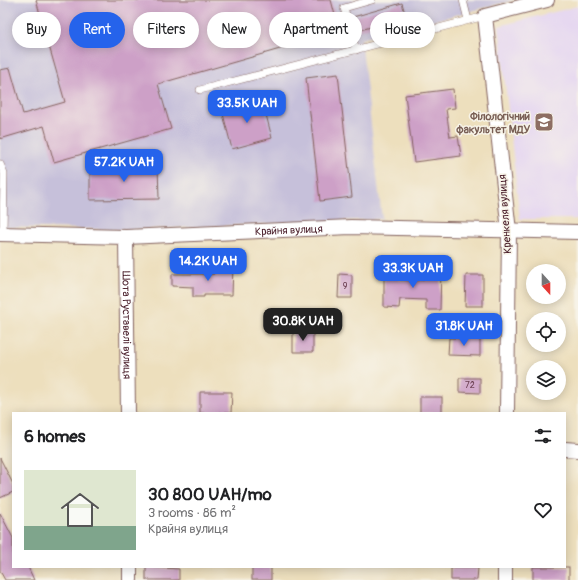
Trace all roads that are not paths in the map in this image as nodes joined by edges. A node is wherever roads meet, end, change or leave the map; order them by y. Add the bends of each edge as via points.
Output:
1 (372, 0) edge
2 (462, 0) edge
3 (547, 0) edge
4 (485, 16) junction
5 (468, 20) junction
6 (356, 50) junction
7 (200, 90) dead end
8 (0, 164) edge
9 (509, 231) junction
10 (578, 232) edge
11 (1, 234) edge
12 (126, 237) junction
13 (128, 412) edge
14 (507, 412) edge
15 (566, 450) edge
16 (578, 450) edge
17 (130, 568) edge
18 (505, 568) edge
19 (130, 580) edge
20 (505, 580) edge

1 - 6 lane via 344,8
2 - 5 lane
3 - 4 street
4 - 5 lane
4 - 9 street, Кренкеля вулиця
5 - 6 lane
6 - 7 lane
8 - 11 lane via 4,173
9 - 10 street, Крайня вулиця
9 - 12 street, Крайня вулиця via 351,227
9 - 14 street, Кренкеля вулиця
11 - 12 street, Крайня вулиця
12 - 13 street, Шота Руставелі вулиця
15 - 16 street
17 - 19 street
18 - 20 street

